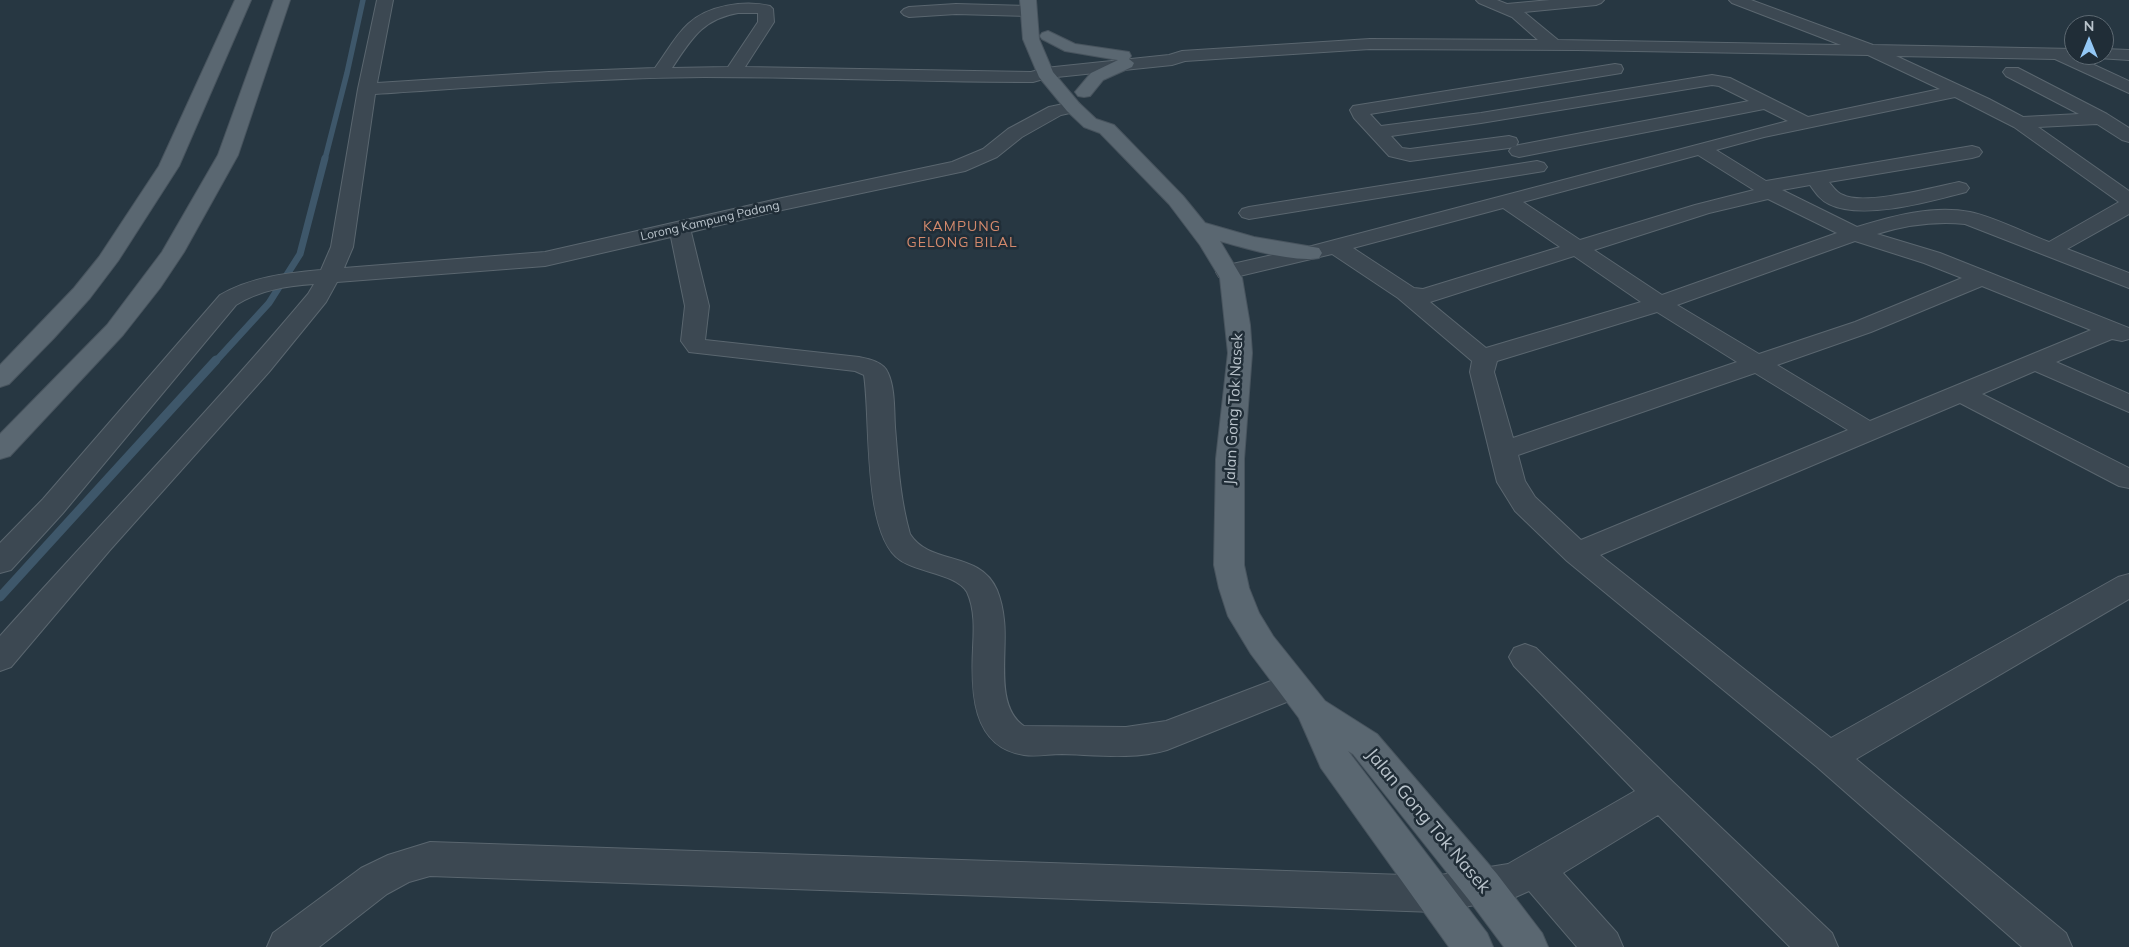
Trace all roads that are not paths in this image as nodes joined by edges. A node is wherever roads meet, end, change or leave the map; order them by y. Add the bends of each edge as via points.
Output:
1 (243, 0) edge
2 (282, 0) edge
3 (385, 0) edge
4 (1040, 0) edge
5 (1484, 0) edge
6 (1596, 0) edge
7 (1737, 0) edge
8 (1792, 4) dead end
9 (1028, 6) edge
10 (1506, 9) junction
11 (909, 12) dead end
12 (1790, 20) junction
13 (1827, 34) junction
14 (1048, 36) junction
15 (1554, 45) junction
16 (1577, 45) junction
17 (1727, 48) junction
18 (1870, 50) junction
19 (2056, 53) junction
20 (2064, 53) edge
21 (2114, 54) edge
22 (2129, 55) edge
23 (1125, 60) junction
24 (1063, 66) junction
25 (1042, 68) junction
26 (1615, 69) junction
27 (2012, 72) dead end
28 (660, 73) junction
29 (733, 73) junction
30 (2129, 88) edge
31 (367, 90) junction
32 (1650, 90) junction
33 (1957, 91) junction
34 (1078, 100) junction
35 (1767, 103) junction
36 (2129, 116) edge
37 (1481, 118) junction
38 (2100, 118) junction
39 (1806, 123) junction
40 (2020, 123) junction
41 (1377, 132) junction
42 (2129, 136) edge
43 (1514, 147) junction
44 (1701, 149) junction
45 (1972, 152) dead end
46 (1537, 167) junction
47 (1814, 178) junction
48 (1559, 187) junction
49 (1959, 188) dead end
50 (1768, 190) junction
51 (2129, 200) edge
52 (1507, 201) junction
53 (2129, 205) edge
54 (1249, 213) dead end
55 (680, 228) junction
56 (1199, 228) junction
57 (1855, 234) junction
58 (1335, 246) junction
59 (1575, 247) junction
60 (2050, 250) junction
61 (1311, 253) junction
62 (1227, 272) junction
63 (317, 278) junction
64 (1982, 278) junction
65 (2129, 281) edge
66 (1406, 294) junction
67 (1659, 304) junction
68 (2120, 333) edge
69 (1485, 358) junction
70 (2036, 362) junction
71 (1759, 365) junction
72 (0, 379) edge
73 (1961, 393) junction
74 (2129, 404) edge
75 (1870, 432) junction
76 (0, 450) edge
77 (1503, 451) junction
78 (2129, 479) edge
79 (1577, 553) junction
80 (0, 562) edge
81 (2129, 585) edge
82 (1525, 657) dead end
83 (0, 658) edge
84 (1303, 698) junction
85 (1829, 757) junction
86 (1661, 794) junction
87 (1535, 870) junction
88 (1483, 887) junction
89 (1434, 894) junction
90 (287, 947) edge
91 (1473, 947) edge
92 (1528, 947) edge
93 (1603, 947) edge
94 (1818, 947) edge
95 (2052, 947) edge

1 - 72 main road via 169,166 107,261 46,333
2 - 76 main road via 228,155 173,252 116,330
3 - 31 street
4 - 14 main road, Jalan Gong Tok Nasek
5 - 10 street
6 - 10 street
7 - 12 street
8 - 12 street
9 - 11 street
9 - 25 main road, Jalan Gong Tok Nasek via 1031,39
10 - 15 street via 1526,20
12 - 13 street
13 - 17 street via 1716,35
13 - 18 street
14 - 23 main road via 1071,48
14 - 24 main road, Jalan Gong Tok Nasek
15 - 16 street
15 - 23 street via 1370,44 1182,56 1172,60
16 - 17 street
16 - 26 street
17 - 18 street
18 - 19 street
18 - 33 street
19 - 20 street
19 - 30 street
21 - 22 street
23 - 24 street
23 - 34 main road via 1093,78
24 - 25 street
24 - 34 main road, Jalan Gong Tok Nasek
25 - 29 street via 1033,77
25 - 34 main road, Jalan Gong Tok Nasek
26 - 32 street
26 - 41 street via 1359,110
27 - 38 street
28 - 29 street
28 - 29 street via 696,26 719,13 750,7 765,9 766,22
28 - 31 street
31 - 63 street via 342,247
32 - 35 street via 1705,80 1718,81
32 - 37 street
33 - 39 street
33 - 40 street
34 - 55 street, Lorong Kampung Padang via 1015,133 990,153 958,167
34 - 56 main road, Jalan Gong Tok Nasek via 1090,123 1107,129
35 - 39 street
35 - 43 street
36 - 38 street
37 - 41 street
37 - 43 street
38 - 40 street
38 - 42 street
39 - 44 street
40 - 51 street
41 - 43 street via 1396,152 1410,155
43 - 46 street
44 - 48 street
44 - 50 street
45 - 47 street
46 - 48 street
46 - 54 street
47 - 49 street via 1846,204 1883,202
47 - 50 street
48 - 52 street
50 - 57 street
50 - 59 street
52 - 58 street
52 - 59 street
53 - 60 street
55 - 63 street, Lorong Kampung Padang via 545,259
55 - 84 street via 697,306 693,341 698,347 858,364 876,373 886,480 896,537 903,547 921,559 960,572 974,579 981,589 988,615 990,695 995,716 1006,732 1023,740 1162,738
56 - 61 main road via 1272,249
56 - 62 main road, Jalan Gong Tok Nasek
57 - 60 street via 1901,221 1961,216
57 - 64 street via 1932,258
57 - 67 street
58 - 61 street
58 - 66 street
59 - 66 street via 1425,296
59 - 67 street
60 - 65 street
61 - 62 street
62 - 84 main road, Jalan Gong Tok Nasek via 1235,301 1240,353 1230,459 1229,565 1244,616
63 - 80 street, Lorong Kampung Padang via 261,286 237,293 228,300 53,506
63 - 83 street via 318,297 260,367
64 - 68 street
64 - 71 street
66 - 69 street
67 - 69 street
67 - 71 street
68 - 70 street
69 - 77 street via 1482,372
70 - 73 street
70 - 74 street
71 - 75 street
71 - 77 street
73 - 75 street
73 - 78 street
75 - 79 street
77 - 79 street via 1516,492
79 - 85 street
81 - 85 street
82 - 86 street
84 - 88 main road, Jalan Gong Tok Nasek via 1365,744
84 - 89 main road, Jalan Gong Tok Nasek via 1332,758
85 - 95 street
86 - 87 street
86 - 94 street
87 - 88 street via 1511,881
87 - 93 street
88 - 89 street
88 - 92 main road, Jalan Gong Tok Nasek
89 - 90 street via 430,859 401,867 374,881
89 - 91 main road, Jalan Gong Tok Nasek

